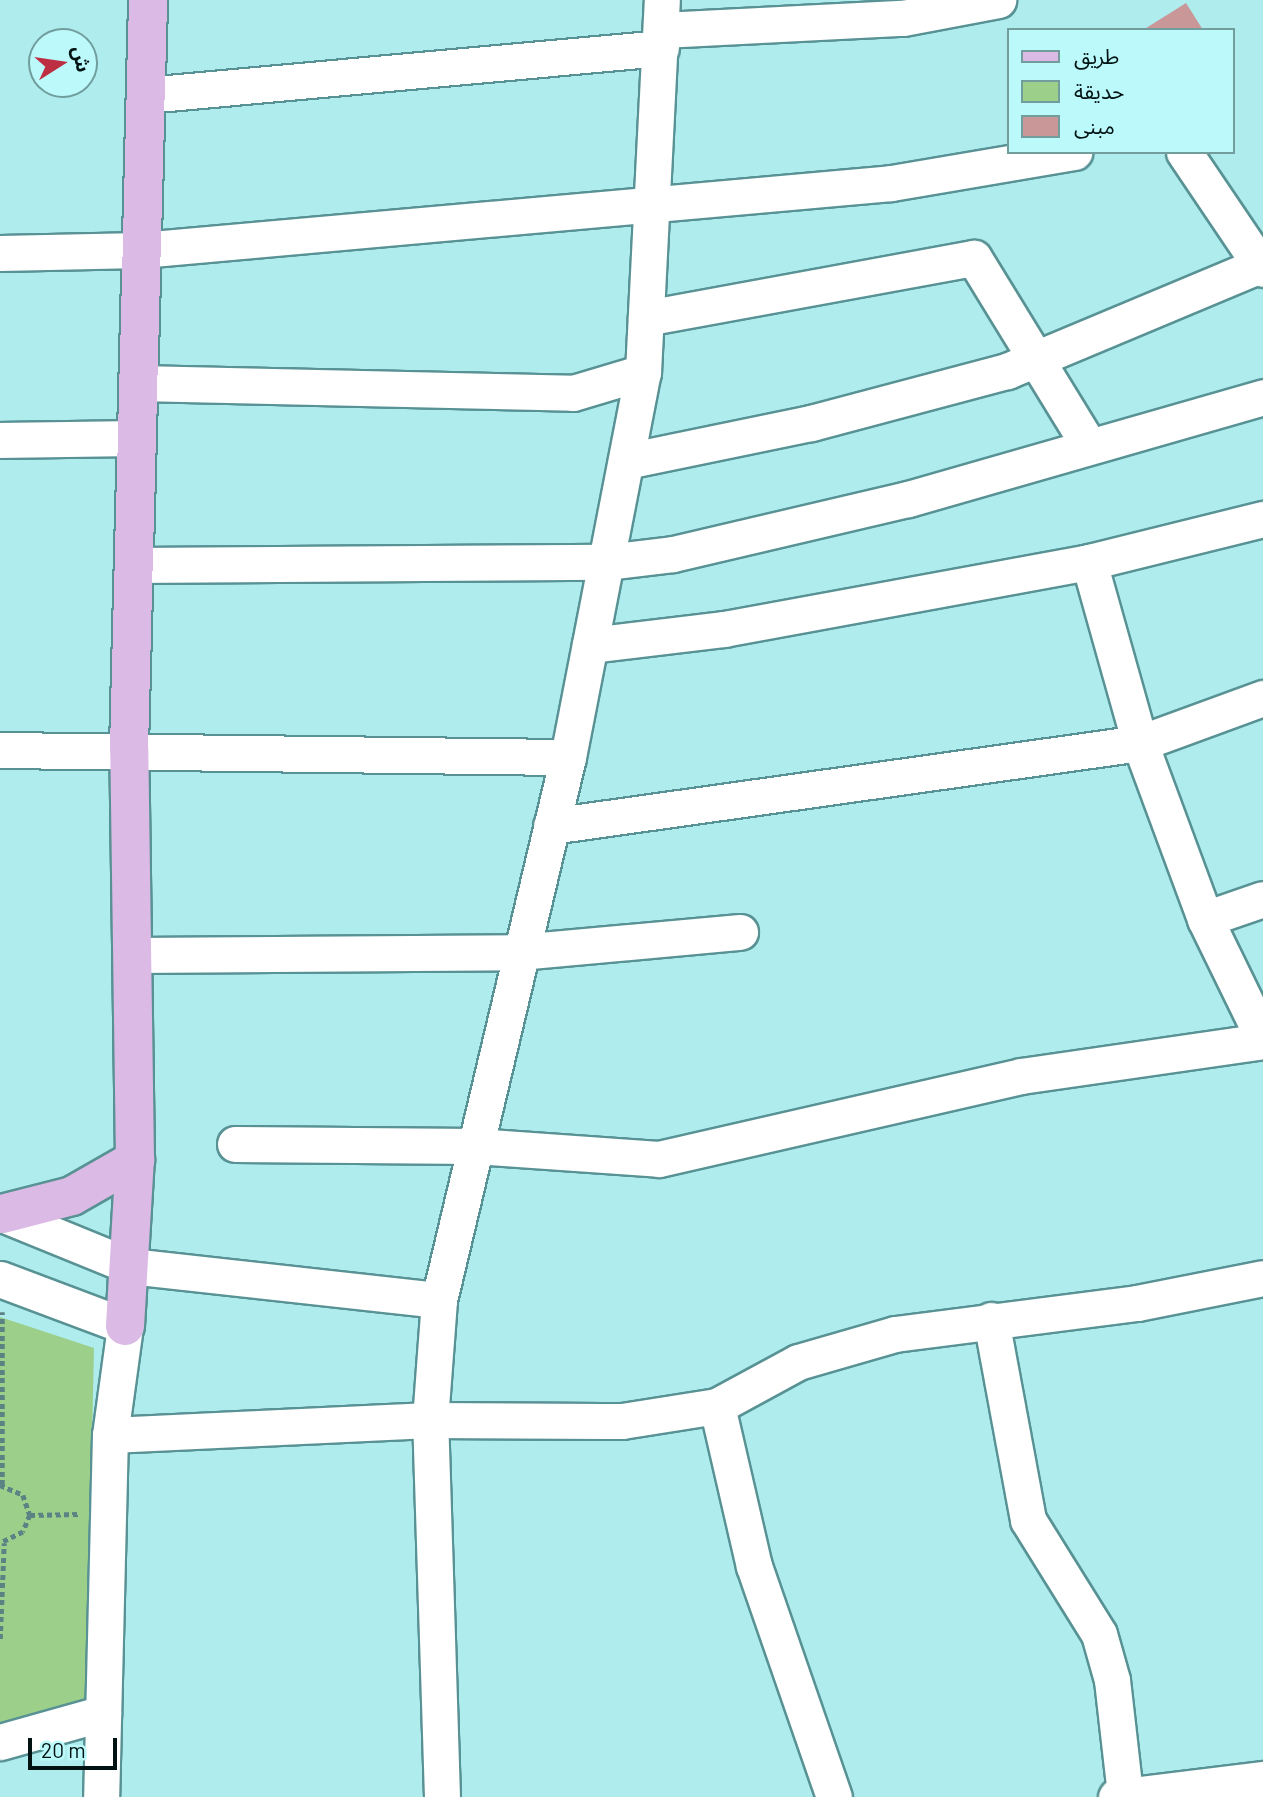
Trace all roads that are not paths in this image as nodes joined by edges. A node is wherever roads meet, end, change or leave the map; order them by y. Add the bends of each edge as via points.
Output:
1 (148, 0) edge
2 (998, 0) edge
3 (662, 26) edge
4 (146, 95) junction
5 (1062, 154) edge
6 (1185, 154) edge
7 (653, 203) junction
8 (141, 250) junction
9 (0, 253) edge
10 (1261, 267) edge
11 (646, 318) junction
12 (1036, 359) junction
13 (643, 372) junction
14 (138, 383) junction
15 (1263, 397) edge
16 (136, 438) junction
17 (0, 440) edge
18 (1089, 446) junction
19 (626, 461) junction
20 (1263, 519) edge
21 (606, 562) junction
22 (1089, 562) junction
23 (133, 565) junction
24 (590, 645) junction
25 (1263, 698) edge
26 (1140, 743) junction
27 (129, 748) junction
28 (0, 750) edge
29 (568, 757) junction
30 (551, 827) junction
31 (1263, 899) edge
32 (1205, 919) junction
33 (740, 932) dead end
34 (519, 952) junction
35 (134, 955) junction
36 (1263, 1039) edge
37 (235, 1144) dead end
38 (475, 1146) junction
39 (135, 1160) junction
40 (1, 1213) edge
41 (130, 1266) junction
42 (1263, 1278) edge
43 (1, 1279) edge
44 (439, 1300) junction
45 (991, 1320) junction
46 (125, 1326) junction
47 (717, 1406) junction
48 (430, 1420) junction
49 (110, 1435) junction
50 (103, 1713) junction
51 (0, 1742) edge
52 (1263, 1779) edge
53 (1121, 1796) edge
54 (101, 1797) edge
55 (442, 1797) edge
56 (834, 1797) edge

1 - 4 main road
2 - 3 street via 903,18
3 - 4 street
3 - 7 street
4 - 8 main road
5 - 7 street via 891,183
6 - 10 street
7 - 8 street
7 - 11 street
8 - 9 street
8 - 14 main road
10 - 12 street
11 - 12 street via 974,258
11 - 13 street
12 - 18 street
12 - 19 street via 811,423
13 - 14 street via 573,393
13 - 19 street
14 - 16 main road
15 - 18 street
16 - 17 street
16 - 23 main road
18 - 21 street via 908,499 673,554
19 - 21 street
20 - 22 street
21 - 23 street
21 - 24 street
22 - 24 street via 724,629
22 - 26 street
23 - 27 main road
24 - 29 street
25 - 26 street
26 - 30 street
26 - 32 street
27 - 28 street
27 - 29 street
27 - 35 main road
29 - 30 street
30 - 34 street
31 - 32 street
32 - 36 street
33 - 34 street
34 - 35 street
34 - 38 street
35 - 39 main road
36 - 38 street via 1021,1076 659,1158
37 - 38 street
38 - 44 street
39 - 40 main road via 72,1196
39 - 41 main road
40 - 41 street
41 - 44 street
41 - 46 main road
42 - 45 street via 1137,1303
43 - 46 street
44 - 48 street
45 - 47 street via 895,1334 798,1362
45 - 53 street via 1028,1521 1099,1634 1112,1680
46 - 49 street
47 - 48 street via 622,1421
47 - 56 street via 754,1566
48 - 49 street
48 - 55 street
49 - 50 street
50 - 51 street
50 - 54 street
52 - 53 street

